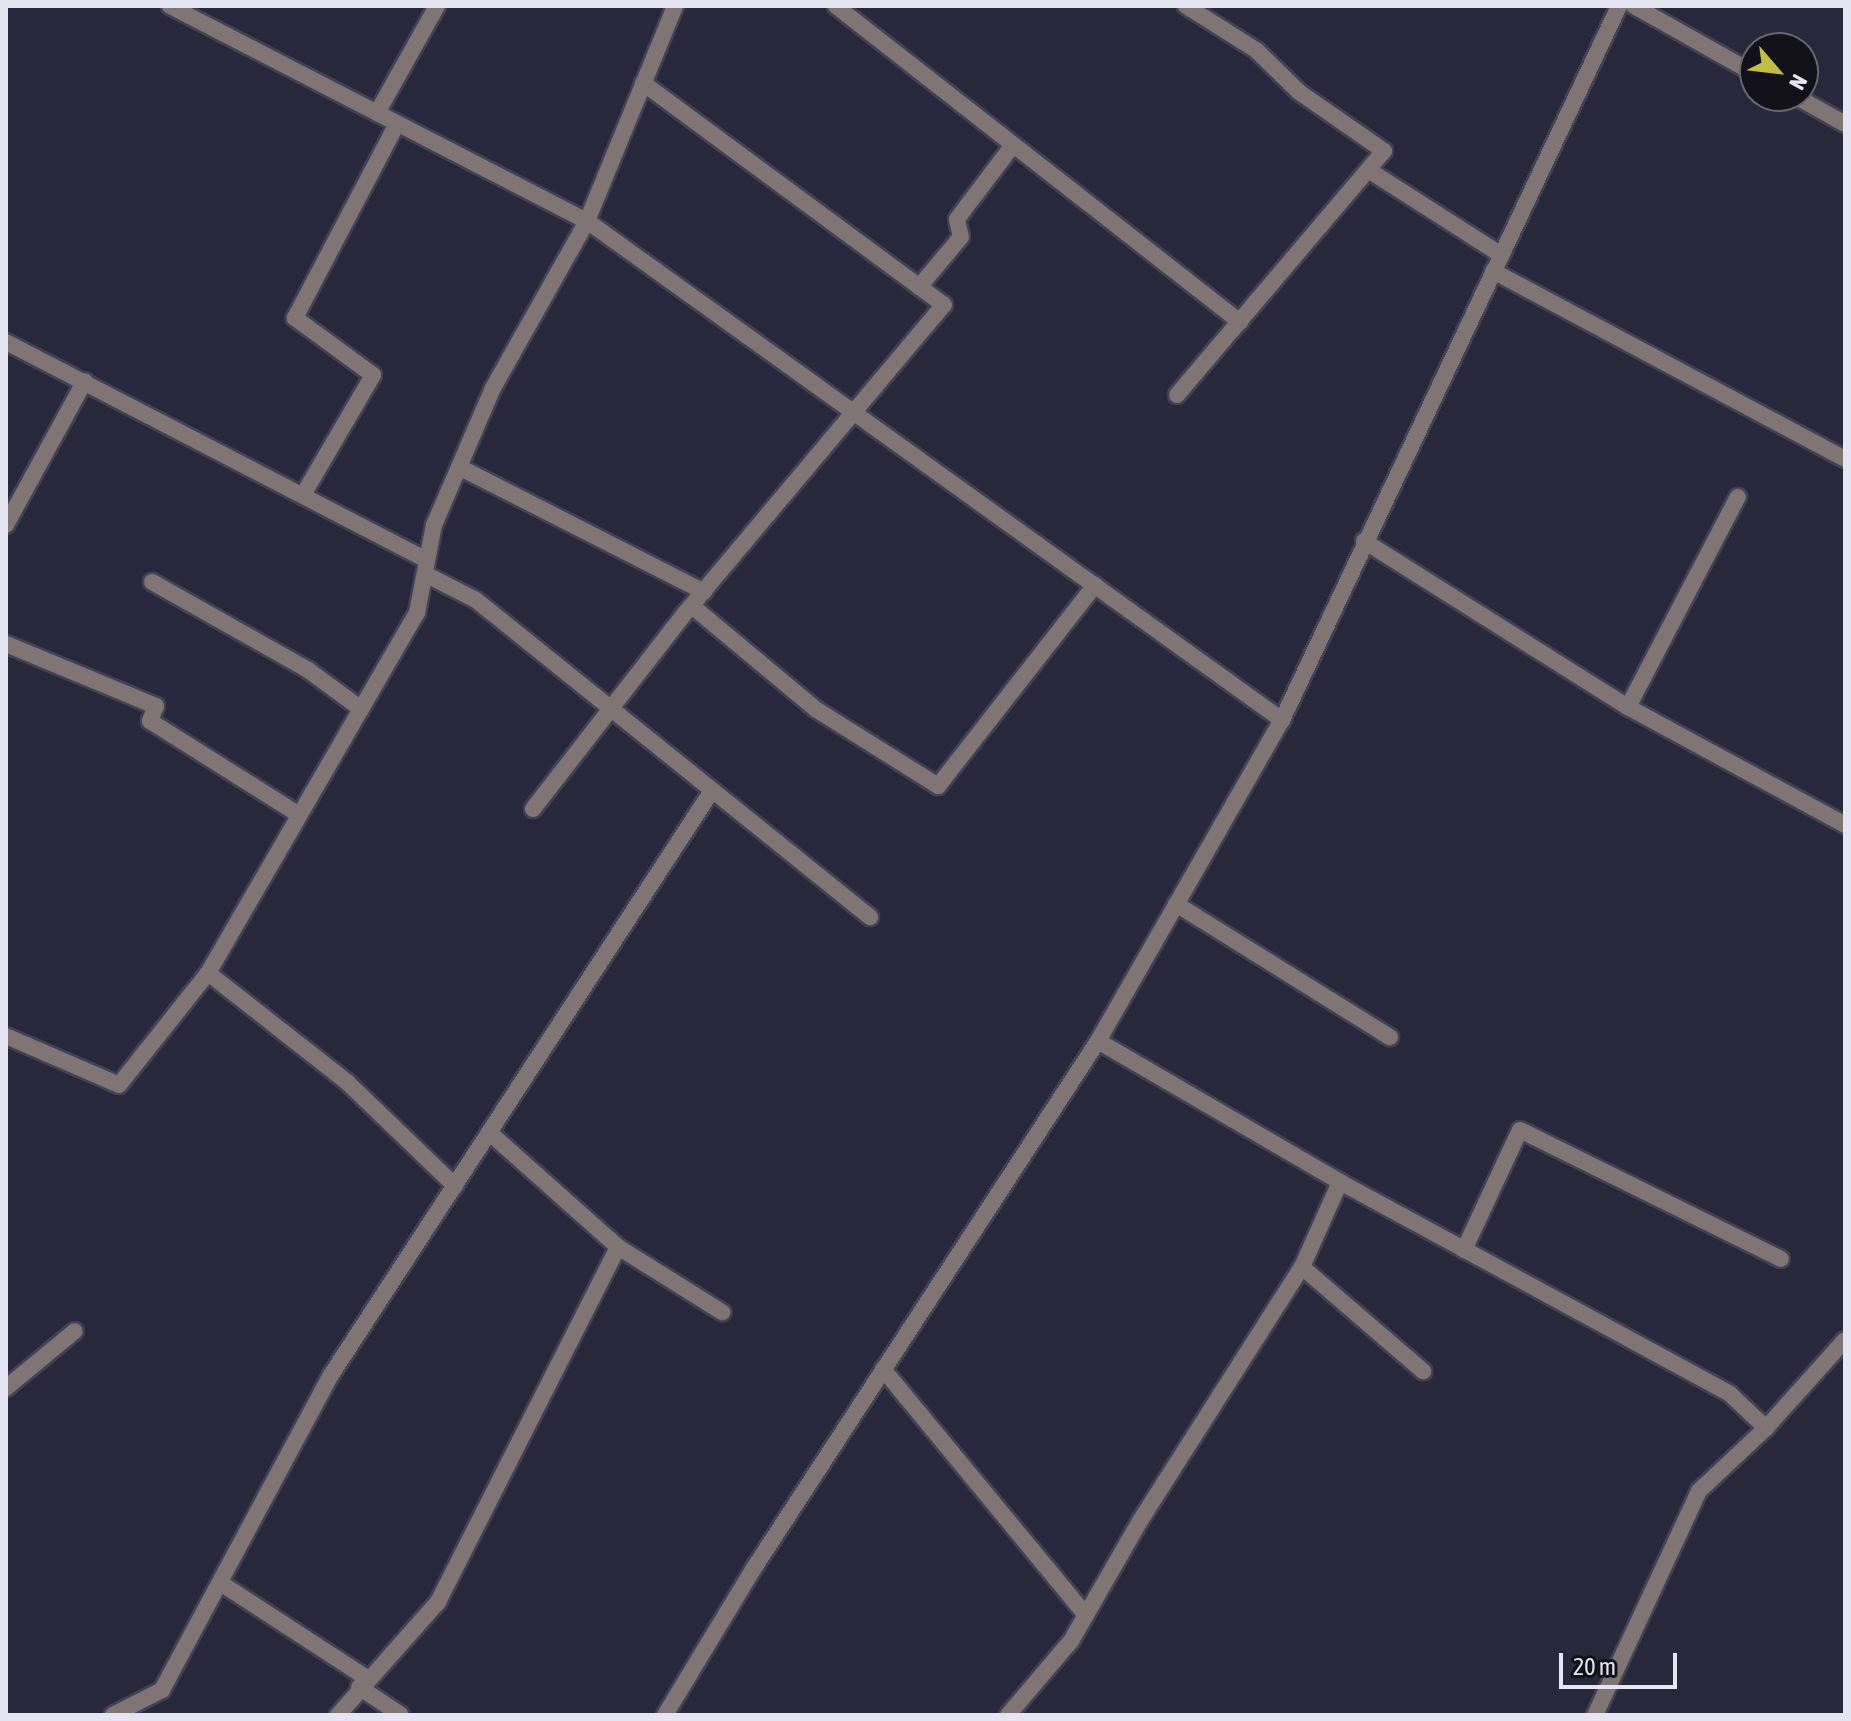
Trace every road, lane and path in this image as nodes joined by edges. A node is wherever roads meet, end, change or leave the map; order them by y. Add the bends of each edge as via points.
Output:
1 (170, 6) edge
2 (437, 6) edge
3 (675, 6) edge
4 (836, 6) edge
5 (1186, 6) edge
6 (1619, 6) edge
7 (1634, 6) edge
8 (1739, 65) edge
9 (643, 83) junction
10 (1819, 109) edge
11 (377, 113) junction
12 (397, 124) junction
13 (1845, 124) edge
14 (1013, 145) junction
15 (1370, 171) junction
16 (587, 221) junction
17 (1500, 254) junction
18 (1493, 271) junction
19 (919, 287) junction
20 (1240, 322) junction
21 (6, 342) edge
22 (85, 381) junction
23 (1177, 395) dead end
24 (856, 413) junction
25 (1845, 459) edge
26 (459, 467) junction
27 (303, 495) junction
28 (1738, 497) dead end
29 (6, 525) edge
30 (1364, 541) junction
31 (426, 567) junction
32 (152, 582) dead end
33 (1095, 585) junction
34 (704, 592) junction
35 (692, 606) junction
36 (6, 644) edge
37 (1628, 707) junction
38 (361, 709) junction
39 (611, 709) junction
40 (1282, 720) junction
41 (711, 792) junction
42 (533, 809) dead end
43 (299, 815) junction
44 (1845, 825) edge
45 (1176, 904) junction
46 (870, 917) dead end
47 (208, 973) junction
48 (6, 1036) edge
49 (1390, 1037) dead end
50 (1098, 1041) junction
51 (490, 1133) junction
52 (1340, 1182) junction
53 (455, 1186) junction
54 (618, 1247) junction
55 (1464, 1250) junction
56 (1781, 1259) dead end
57 (1302, 1267) junction
58 (722, 1312) dead end
59 (75, 1331) dead end
60 (1845, 1340) edge
61 (883, 1369) junction
62 (1423, 1371) dead end
63 (6, 1388) edge
64 (1766, 1428) junction
65 (222, 1584) junction
66 (1086, 1615) junction
67 (363, 1683) junction
68 (113, 1715) edge
69 (338, 1715) edge
70 (401, 1715) edge
71 (665, 1715) edge
72 (1008, 1715) edge
73 (1595, 1715) edge

1 - 11 street
2 - 11 street
3 - 9 street
4 - 14 street
5 - 15 street via 1256,50 1299,92 1384,151
6 - 17 street
7 - 8 street
9 - 16 street
9 - 19 street
10 - 13 street
11 - 12 street
12 - 16 street
12 - 27 street via 295,318 373,375
14 - 19 street via 957,219 961,237
14 - 20 street
15 - 17 street
15 - 20 street
16 - 24 street
16 - 26 street via 493,388
17 - 18 street
18 - 25 street
18 - 30 street
19 - 24 street via 944,305
20 - 23 street
21 - 22 street
22 - 27 street
22 - 29 street
24 - 33 street
24 - 34 street
26 - 31 street via 434,525
26 - 34 street
27 - 31 street
28 - 37 street
30 - 37 street
30 - 40 street
31 - 38 street via 417,613
31 - 39 street via 476,600
32 - 38 street via 308,670
33 - 35 street via 938,786 817,710
33 - 40 street
34 - 35 street
35 - 39 street
36 - 43 street via 156,706 150,721
37 - 44 street
38 - 43 street
39 - 41 street
39 - 42 street
40 - 45 street
41 - 46 street
41 - 51 street
43 - 47 street
45 - 49 street
45 - 50 street
47 - 48 street via 119,1085
47 - 53 street via 347,1082
50 - 52 street
50 - 61 street
51 - 53 street
51 - 54 street
52 - 55 street
52 - 57 street
53 - 65 street via 331,1375 260,1500
54 - 58 street
54 - 67 street via 438,1602
55 - 56 street via 1520,1130
55 - 64 street via 1730,1394
57 - 62 street
57 - 66 street
59 - 63 street
60 - 64 street
61 - 66 street
61 - 71 street
64 - 73 street via 1699,1491
65 - 67 street
65 - 68 street via 162,1690
66 - 72 street
67 - 69 street
67 - 70 street

